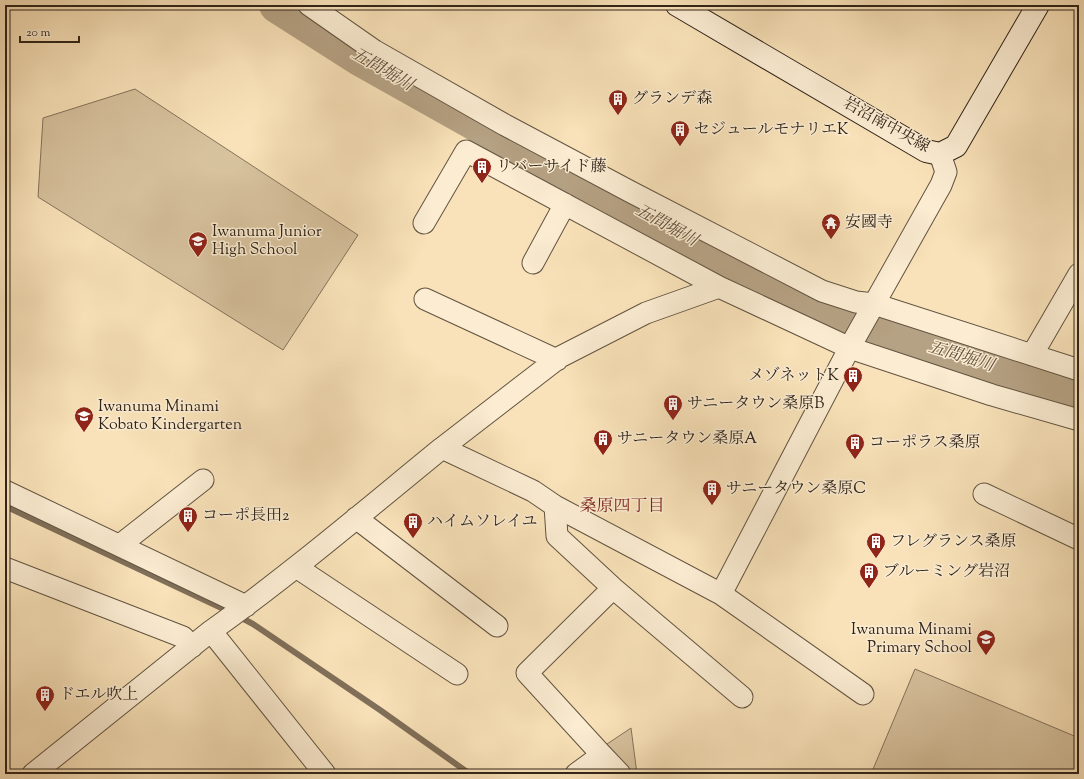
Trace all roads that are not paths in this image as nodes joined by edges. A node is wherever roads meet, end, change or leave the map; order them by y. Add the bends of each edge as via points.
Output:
1 (309, 5) edge
2 (677, 5) edge
3 (1038, 5) edge
4 (940, 154) junction
5 (565, 204) junction
6 (424, 223) dead end
7 (533, 263) dead end
8 (1079, 274) edge
9 (719, 287) junction
10 (425, 298) dead end
11 (873, 306) junction
12 (850, 346) junction
13 (1032, 355) junction
14 (557, 360) junction
15 (1079, 370) edge
16 (1079, 420) edge
17 (442, 448) junction
18 (203, 480) dead end
19 (5, 491) edge
20 (984, 494) dead end
21 (555, 506) junction
22 (356, 518) junction
23 (1079, 539) edge
24 (120, 545) junction
25 (296, 567) junction
26 (5, 568) edge
27 (613, 588) junction
28 (721, 594) junction
29 (239, 611) junction
30 (497, 626) dead end
31 (211, 631) junction
32 (192, 647) junction
33 (457, 674) dead end
34 (863, 694) dead end
35 (742, 697) dead end
36 (602, 755) junction
37 (316, 771) edge
38 (33, 774) edge
39 (576, 774) edge
40 (620, 774) edge

1 - 11 street via 375,51 617,185 822,291
2 - 4 street, 岩沼南中央線 via 926,151
3 - 4 street, 岩沼南中央線 via 956,146
4 - 11 street via 946,172 941,185
5 - 6 street via 466,151
5 - 7 street
5 - 9 street
8 - 13 street
9 - 12 street
9 - 14 street via 646,312
10 - 14 street
11 - 12 street
11 - 13 street
12 - 16 street via 992,395
12 - 28 street
13 - 15 street
14 - 17 street
17 - 21 street via 533,491
17 - 22 street
18 - 24 street
19 - 24 street
20 - 23 street
21 - 27 street via 557,536
21 - 28 street
22 - 25 street
22 - 30 street
24 - 29 street
25 - 29 street
25 - 33 street
26 - 32 street via 183,637
27 - 35 street
27 - 36 street via 528,673
28 - 34 street
29 - 31 street
31 - 32 street
31 - 37 street
32 - 38 street
36 - 39 street
36 - 40 street

